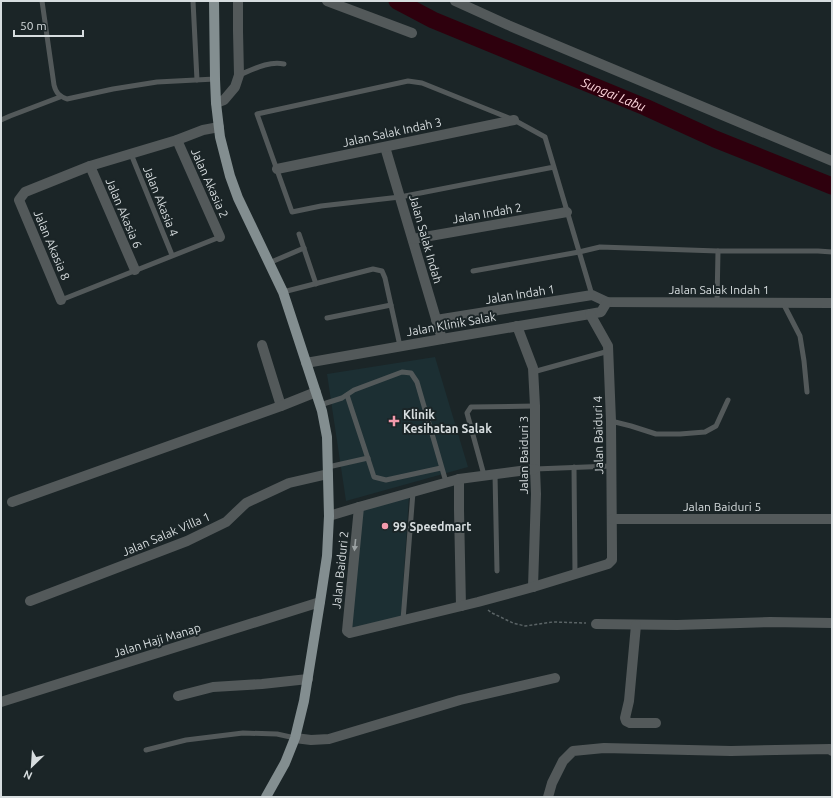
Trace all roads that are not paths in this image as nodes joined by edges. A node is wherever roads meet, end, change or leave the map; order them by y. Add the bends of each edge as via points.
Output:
1 (42, 1) edge
2 (193, 1) edge
3 (214, 1) edge
4 (238, 1) edge
5 (327, 1) edge
6 (455, 1) edge
7 (412, 33) dead end
8 (284, 64) dead end
9 (239, 75) junction
10 (215, 79) junction
11 (197, 80) junction
12 (60, 97) junction
13 (216, 103) junction
14 (1, 120) edge
15 (514, 120) junction
16 (219, 127) junction
17 (177, 140) junction
18 (386, 146) junction
19 (131, 154) junction
20 (832, 161) edge
21 (90, 166) junction
22 (554, 168) junction
23 (277, 169) junction
24 (400, 197) junction
25 (567, 212) junction
26 (299, 234) dead end
27 (220, 237) joint
28 (413, 239) junction
29 (304, 248) junction
30 (718, 251) junction
31 (579, 252) junction
32 (832, 252) edge
33 (172, 255) junction
34 (269, 263) junction
35 (135, 270) junction
36 (473, 271) dead end
37 (316, 284) junction
38 (283, 292) junction
39 (592, 295) junction
40 (61, 300) joint
41 (607, 302) junction
42 (717, 302) junction
43 (783, 303) junction
44 (832, 303) edge
45 (391, 305) junction
46 (590, 314) junction
47 (326, 318) dead end
48 (436, 320) junction
49 (517, 326) junction
50 (442, 339) junction
51 (262, 345) dead end
52 (400, 346) junction
53 (608, 351) junction
54 (306, 363) junction
55 (533, 372) junction
56 (316, 392) junction
57 (807, 392) dead end
58 (347, 395) junction
59 (728, 400) dead end
60 (320, 405) junction
61 (282, 406) junction
62 (535, 406) junction
63 (611, 421) junction
64 (368, 458) junction
65 (611, 466) junction
66 (574, 467) junction
67 (442, 468) junction
68 (535, 469) junction
69 (328, 471) junction
70 (495, 474) junction
71 (484, 475) junction
72 (459, 479) junction
73 (446, 482) junction
74 (413, 492) junction
75 (12, 502) dead end
76 (359, 507) junction
77 (329, 516) junction
78 (832, 518) edge
79 (612, 519) junction
80 (497, 570) dead end
81 (574, 574) junction
82 (533, 587) junction
83 (30, 602) dead end
84 (320, 602) junction
85 (461, 606) junction
86 (403, 620) junction
87 (832, 623) edge
88 (596, 624) road end
89 (636, 625) junction
90 (555, 678) dead end
91 (308, 679) junction
92 (178, 696) dead end
93 (1, 702) edge
94 (656, 723) dead end
95 (295, 738) junction
96 (146, 750) dead end
97 (832, 751) edge
98 (266, 797) edge
99 (548, 797) edge

1 - 12 lane via 54,85
2 - 11 lane
3 - 10 main road
4 - 9 street
5 - 7 street
6 - 20 street
8 - 9 lane via 268,64
9 - 13 street via 235,87 224,100
10 - 11 lane
10 - 13 main road
11 - 12 lane via 157,82 67,99
12 - 14 lane
13 - 16 main road
15 - 18 street, Jalan Salak Indah 3
15 - 22 lane via 544,137
15 - 23 lane via 422,83 408,81 257,114
16 - 17 street
16 - 34 main road via 230,176 238,198
17 - 19 street
17 - 27 street, Jalan Akasia 2
18 - 23 street, Jalan Salak Indah 3
18 - 24 street, Jalan Salak Indah
19 - 21 street
19 - 33 lane, Jalan Akasia 4
21 - 35 street, Jalan Akasia 6
21 - 40 street, Jalan Akasia 8 via 25,192 18,200
22 - 24 lane
22 - 25 lane
23 - 24 lane via 292,212
24 - 28 street, Jalan Salak Indah
25 - 28 street, Jalan Indah 2
25 - 31 lane
26 - 29 lane
27 - 33 lane
28 - 48 street, Jalan Salak Indah
29 - 34 lane
29 - 37 lane
30 - 31 lane via 600,247
30 - 32 lane
30 - 42 lane
31 - 36 lane
31 - 39 lane
33 - 35 lane
34 - 38 main road
35 - 40 lane
37 - 38 lane
37 - 45 lane via 373,269 382,271
38 - 54 main road
39 - 41 street
39 - 48 street, Jalan Indah 1
41 - 42 street, Jalan Salak Indah 1
41 - 46 street, Jalan Klinik Salak via 601,312
42 - 43 street, Jalan Salak Indah 1
43 - 44 street, Jalan Salak Indah 1
43 - 57 lane via 800,336
45 - 47 lane
45 - 52 lane
46 - 49 street, Jalan Klinik Salak
46 - 53 street, Jalan Baiduri 4 via 608,346
48 - 50 street, Jalan Salak Indah
49 - 50 street, Jalan Klinik Salak
49 - 55 street, Jalan Baiduri 3
50 - 52 street, Jalan Klinik Salak
51 - 61 street
52 - 54 street, Jalan Klinik Salak
53 - 55 lane
53 - 63 street, Jalan Baiduri 4
54 - 56 main road
55 - 62 street, Jalan Baiduri 3
56 - 60 main road
56 - 61 street
58 - 60 lane
58 - 64 lane
58 - 67 lane via 402,372 411,373 417,382
59 - 63 lane via 716,426 705,432 656,434
60 - 69 main road via 327,438
61 - 75 street
62 - 68 street, Jalan Baiduri 3
62 - 71 lane via 471,407 467,413
63 - 65 street, Jalan Baiduri 4
64 - 67 lane via 374,477 386,480
64 - 69 lane
65 - 66 lane
65 - 79 street, Jalan Baiduri 4
66 - 68 lane
66 - 81 lane
67 - 73 lane
68 - 70 street
68 - 82 street, Jalan Baiduri 3
69 - 77 main road
69 - 83 street, Jalan Salak Villa 1 via 289,483 246,503 226,522 187,541
70 - 71 street
70 - 80 lane
71 - 72 street
72 - 73 street
72 - 85 street
73 - 74 street
74 - 76 street
74 - 86 lane
76 - 77 street
76 -> 86 street, Jalan Baiduri 2 via 347,631 350,633
77 - 84 main road via 327,556
78 - 79 street, Jalan Baiduri 5
79 - 81 street, Jalan Baiduri 4 via 612,560 608,564
81 - 82 street
82 - 85 street
84 - 91 main road
84 - 93 street, Jalan Haji Manap
85 - 86 street
87 - 89 street
88 - 89 street
89 - 94 street via 625,718 630,723
90 - 95 street via 460,700 329,739
91 - 92 street via 213,687
91 - 95 main road
95 - 96 lane via 277,734 243,733 186,740
95 - 98 main road via 285,763
97 - 99 street via 604,748 573,751 564,761 552,783

